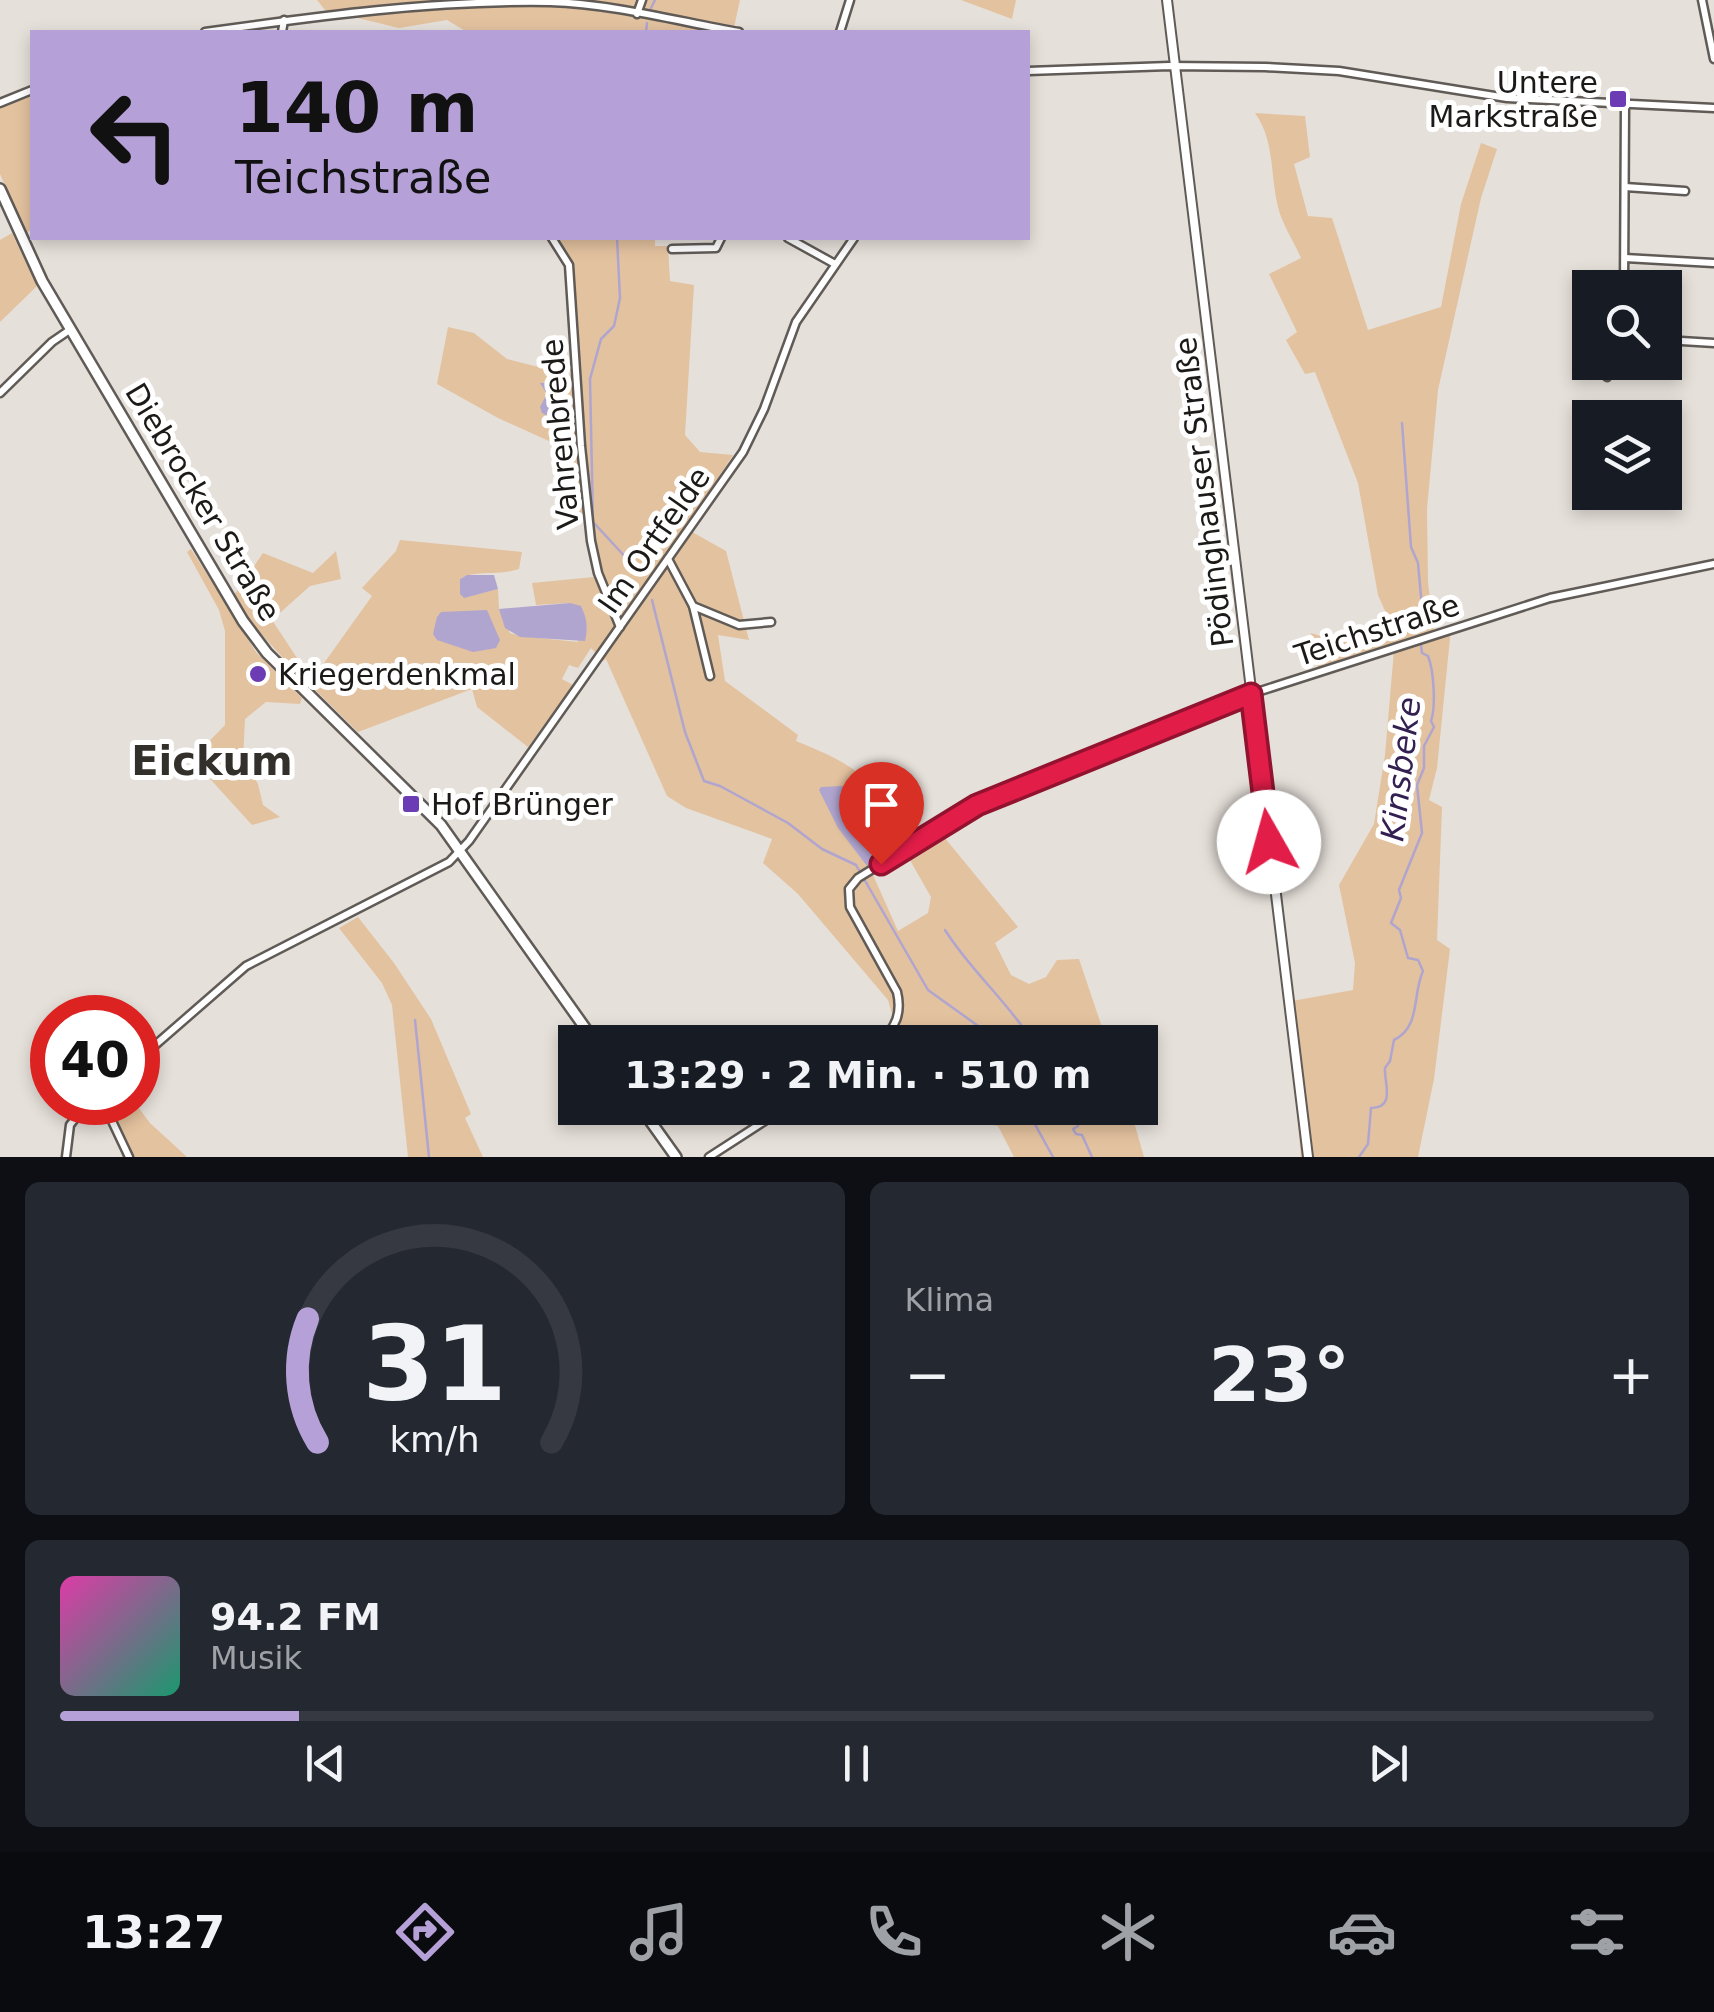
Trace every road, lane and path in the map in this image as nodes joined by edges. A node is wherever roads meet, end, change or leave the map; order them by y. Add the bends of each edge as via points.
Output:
1 (642, 0) edge
2 (850, 0) edge
3 (1167, 0) edge
4 (1702, 0) edge
5 (496, 1) edge
6 (637, 14) junction
7 (284, 20) junction
8 (218, 30) edge
9 (282, 30) edge
10 (729, 30) edge
11 (841, 30) edge
12 (1714, 60) edge
13 (1175, 66) junction
14 (1030, 71) edge
15 (30, 91) edge
16 (0, 102) edge
17 (1624, 104) junction
18 (1714, 108) edge
19 (1625, 187) junction
20 (0, 189) edge
21 (1685, 191) dead end
22 (28, 240) edge
23 (553, 240) edge
24 (720, 240) edge
25 (792, 240) edge
26 (853, 240) edge
27 (672, 249) dead end
28 (1625, 258) junction
29 (1714, 263) edge
30 (836, 264) junction
31 (1625, 270) edge
32 (71, 329) junction
33 (1682, 341) edge
34 (1714, 343) edge
35 (0, 393) edge
36 (668, 560) junction
37 (1714, 564) edge
38 (693, 606) junction
39 (771, 622) dead end
40 (620, 627) junction
41 (710, 676) dead end
42 (1251, 694) junction
43 (460, 850) junction
44 (583, 1025) edge
45 (893, 1025) edge
46 (160, 1041) edge
47 (70, 1125) edge
48 (114, 1125) edge
49 (653, 1125) edge
50 (759, 1125) edge
51 (66, 1157) edge
52 (129, 1157) edge
53 (676, 1157) edge
54 (709, 1157) edge
55 (1308, 1157) edge

1 - 6 street
2 - 11 street
3 - 13 street, Pödinghauser Straße
4 - 12 street
5 - 6 street
5 - 7 street
6 - 10 street
7 - 8 street
7 - 9 street
13 - 14 street
13 - 17 street via 1338,71 1507,98
13 - 42 street, Pödinghauser Straße
15 - 16 street
17 - 18 street
17 - 19 street
19 - 21 street
19 - 28 street
20 - 22 main road, Diebrocker Straße
22 - 32 main road, Diebrocker Straße
23 - 40 street, Vahrenbrede via 570,265 592,541
24 - 27 street via 716,248
25 - 30 street
26 - 30 street, Im Ortfelde
28 - 29 street
28 - 31 street
30 - 36 street, Im Ortfelde via 796,322 749,441
32 - 35 street
32 - 43 main road, Diebrocker Straße via 261,646
33 - 34 street
36 - 38 street
36 - 40 street, Im Ortfelde
37 - 42 street, Teichstraße via 1550,598
38 - 39 street via 739,625
38 - 41 street
40 - 43 street, Im Ortfelde
42 - 45 street, Teichstraße via 977,805 856,880 850,907 897,992
42 - 55 street, Pödinghauser Straße
43 - 44 main road, Diebrocker Straße
43 - 46 street via 246,966
47 - 51 street
48 - 52 street
49 - 53 main road
50 - 54 street

